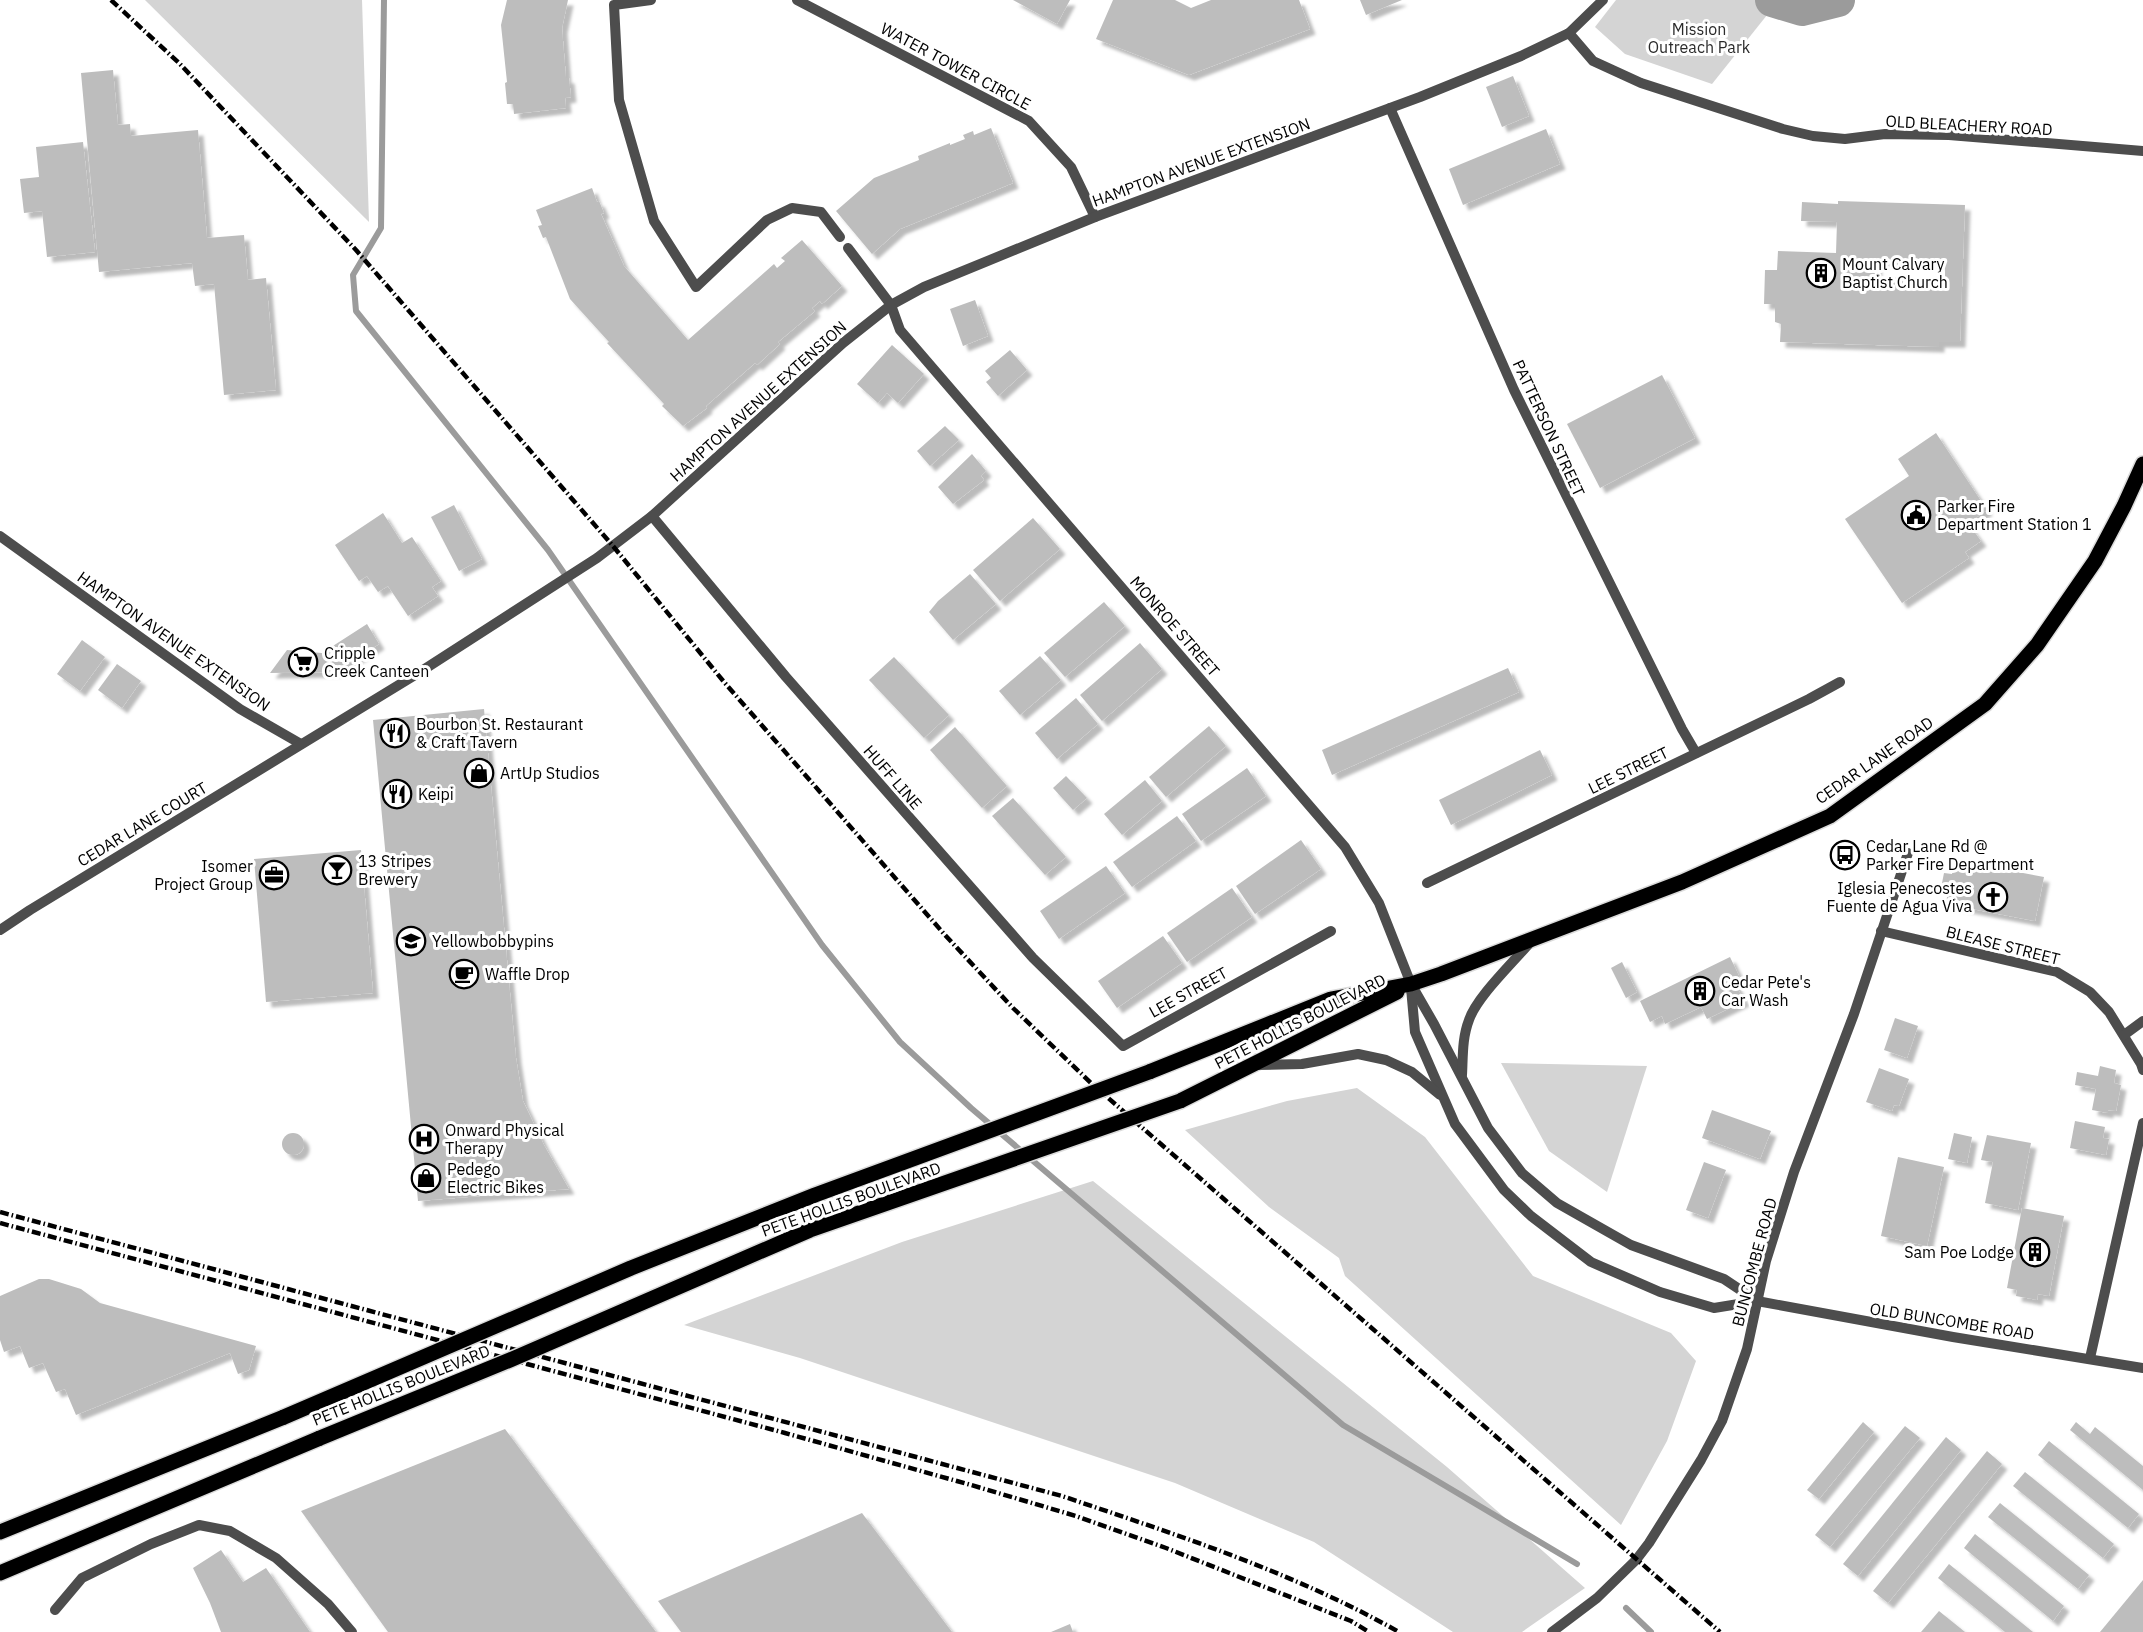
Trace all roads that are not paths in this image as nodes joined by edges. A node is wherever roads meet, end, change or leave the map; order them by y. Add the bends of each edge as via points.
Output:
1 (651, 0) edge
2 (797, 0) edge
3 (1603, 0) edge
4 (1569, 33) junction
5 (1390, 108) junction
6 (2143, 151) edge
7 (1095, 217) junction
8 (840, 237) dead end
9 (848, 248) dead end
10 (891, 305) junction
11 (2143, 464) edge
12 (652, 516) junction
13 (0, 536) edge
14 (1840, 682) dead end
15 (301, 744) junction
16 (1696, 753) junction
17 (1908, 852) dead end
18 (1427, 883) dead end
19 (0, 930) edge
20 (1331, 931) dead end
21 (1881, 931) junction
22 (1534, 939) junction
23 (1411, 984) junction
24 (2143, 1021) edge
25 (2124, 1035) junction
26 (1124, 1046) joint
27 (1251, 1065) junction
28 (2143, 1070) edge
29 (1462, 1079) junction
30 (1442, 1097) junction
31 (2143, 1122) edge
32 (1757, 1301) junction
33 (2090, 1358) junction
34 (2143, 1368) edge
35 (0, 1532) edge
36 (0, 1573) edge
37 (55, 1610) dead end
38 (352, 1632) edge
39 (1552, 1632) edge

1 - 8 street via 614,5 619,100 654,221 696,287 767,220 792,208 821,212
2 - 7 street, WATER TOWER CIRCLE via 1029,121 1071,167
3 - 4 street, HAMPTON AVENUE EXTENSION
4 - 5 street, HAMPTON AVENUE EXTENSION
4 - 6 street, OLD BLEACHERY ROAD via 1593,61 1641,82 1813,136 1845,140 1885,134 1949,135
5 - 7 street, HAMPTON AVENUE EXTENSION
5 - 16 street, PATTERSON STREET via 1514,390
7 - 10 street, HAMPTON AVENUE EXTENSION via 924,287
9 - 10 street
10 - 12 street, HAMPTON AVENUE EXTENSION via 843,343
10 - 23 street, MONROE STREET via 900,330 1345,847 1379,903
11 - 22 main road, CEDAR LANE ROAD via 2095,561 2037,645 1985,704 1830,816 1682,882
12 - 15 street, HAMPTON AVENUE EXTENSION via 524,606
12 - 26 street, HUFF LINE via 794,686 1018,941 1059,986
13 - 15 street, HAMPTON AVENUE EXTENSION via 240,709
14 - 16 street, LEE STREET
15 - 19 street, CEDAR LANE COURT
16 - 18 street, LEE STREET
17 - 21 street, BUNCOMBE ROAD
20 - 26 street, LEE STREET
21 - 25 street, BLEASE STREET via 2057,972 2090,992
21 - 32 street, BUNCOMBE ROAD via 1794,1173
22 - 23 main road, CEDAR LANE ROAD
22 - 29 street, OLD BUNCOMBE ROAD via 1470,1017 1463,1044
23 - 27 main road, PETE HOLLIS BOULEVARD
23 - 29 street, OLD BUNCOMBE ROAD
23 - 30 street, OLD BUNCOMBE ROAD via 1415,1032
23 - 35 main road, PETE HOLLIS BOULEVARD, bridge via 1331,999 1149,1072 815,1195 642,1263 284,1417
24 - 25 street
25 - 28 street, BLEASE STREET
27 - 30 street, OLD BUNCOMBE ROAD via 1302,1064 1358,1054 1386,1060 1412,1072
27 - 36 main road, PETE HOLLIS BOULEVARD, bridge via 1180,1101 810,1230
29 - 32 street, OLD BUNCOMBE ROAD via 1488,1128 1522,1173 1557,1203 1631,1245 1724,1279
30 - 32 street, OLD BUNCOMBE ROAD via 1455,1124 1504,1190 1591,1262 1660,1292 1714,1308
31 - 33 street
32 - 33 street, OLD BUNCOMBE ROAD
32 - 39 street, BUNCOMBE ROAD via 1747,1348 1722,1421 1649,1543 1606,1590
33 - 34 street, OLD BUNCOMBE ROAD
37 - 38 street via 82,1578 199,1525 230,1531 276,1558 328,1604

